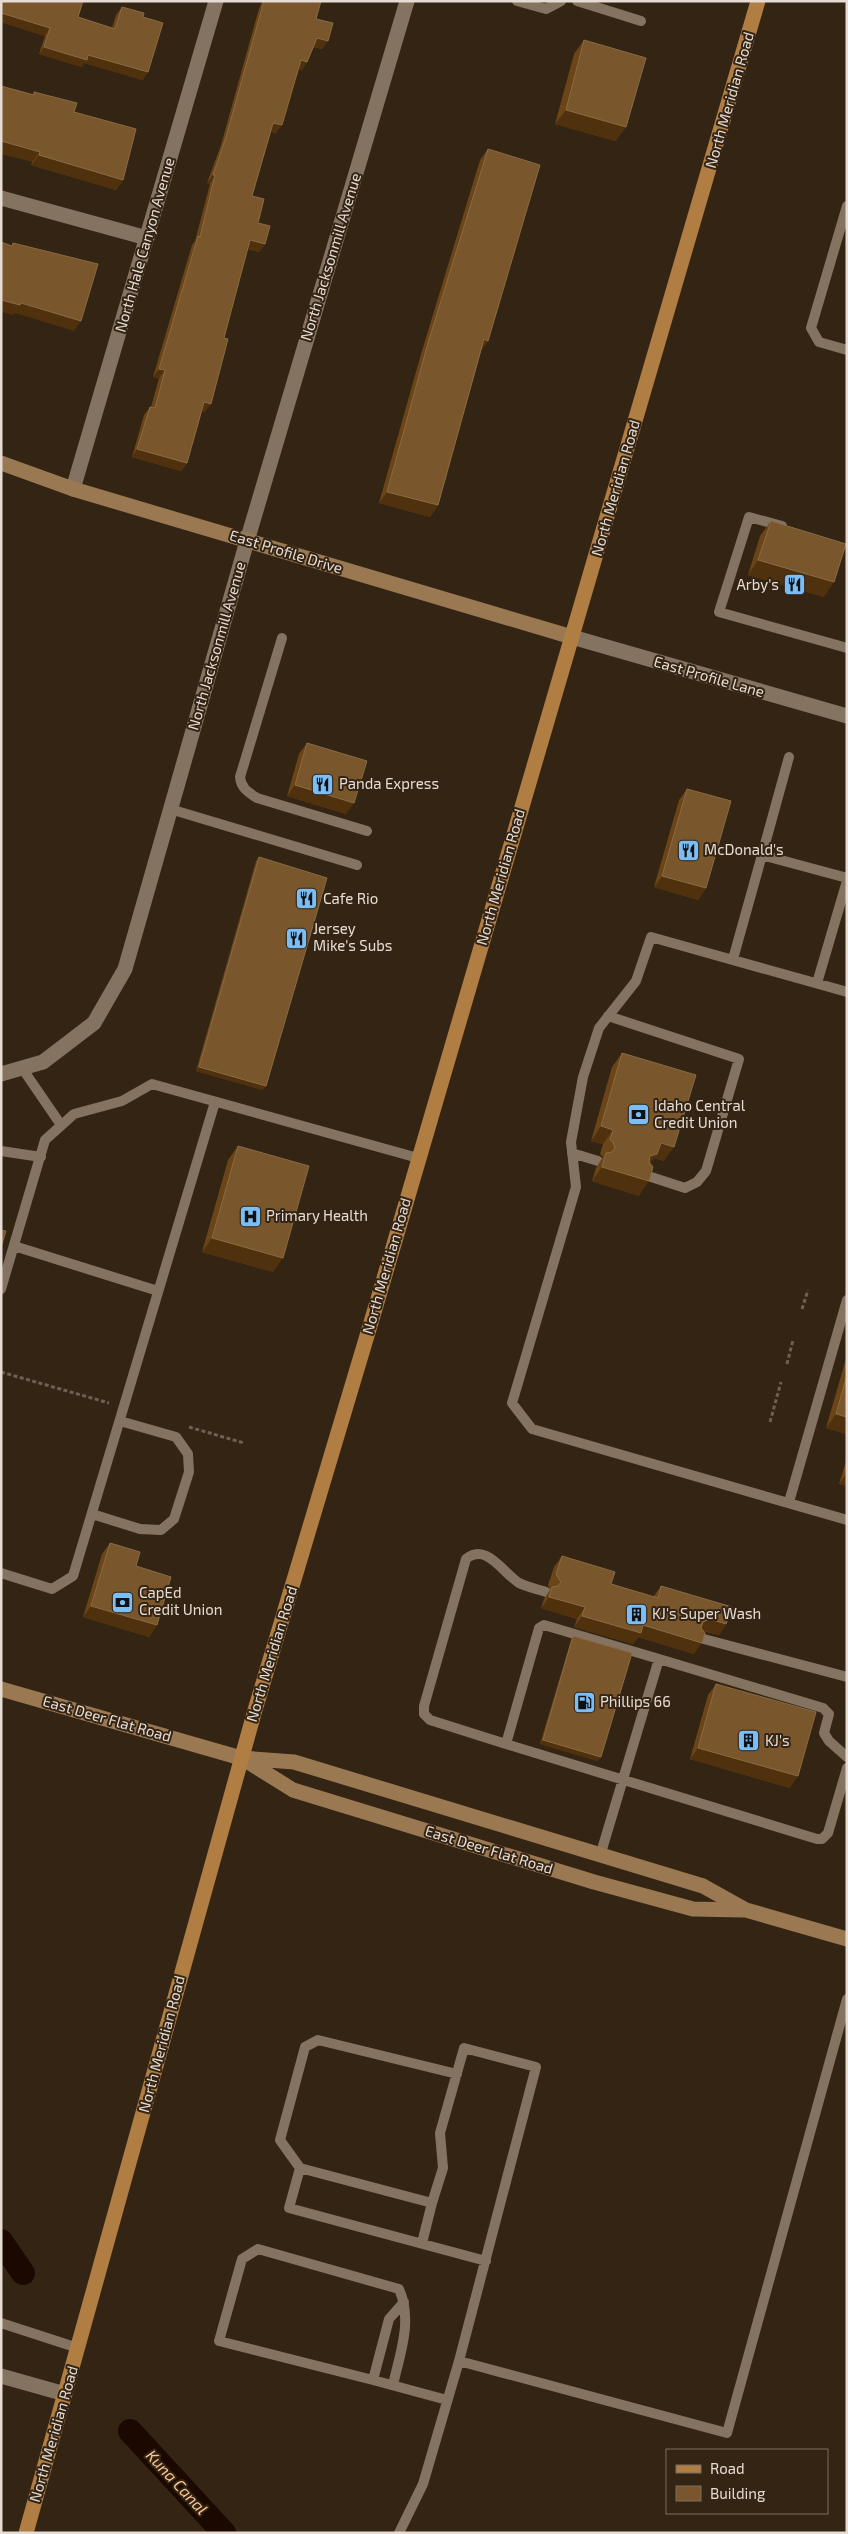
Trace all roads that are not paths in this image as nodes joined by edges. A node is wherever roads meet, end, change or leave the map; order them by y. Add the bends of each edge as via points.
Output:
1 (216, 1) edge
2 (407, 1) edge
3 (517, 1) edge
4 (561, 1) edge
5 (576, 1) edge
6 (758, 1) edge
7 (641, 21) dead end
8 (1, 198) edge
9 (847, 206) edge
10 (147, 238) junction
11 (847, 350) edge
12 (1, 463) edge
13 (73, 489) junction
14 (794, 530) edge
15 (247, 541) junction
16 (572, 637) junction
17 (282, 638) dead end
18 (847, 648) edge
19 (847, 716) edge
20 (789, 758) dead end
21 (170, 809) junction
22 (367, 831) dead end
23 (762, 855) junction
24 (357, 865) dead end
25 (847, 880) edge
26 (733, 958) junction
27 (817, 983) junction
28 (847, 992) edge
29 (608, 1016) junction
30 (22, 1068) junction
31 (1, 1074) edge
32 (215, 1102) junction
33 (61, 1125) junction
34 (1, 1150) edge
35 (572, 1153) junction
36 (40, 1156) junction
37 (418, 1158) junction
38 (598, 1161) dead end
39 (645, 1175) edge
40 (14, 1246) junction
41 (1, 1289) edge
42 (158, 1291) junction
43 (847, 1300) edge
44 (120, 1421) junction
45 (789, 1502) junction
46 (92, 1514) junction
47 (847, 1520) edge
48 (1, 1572) edge
49 (546, 1592) dead end
50 (700, 1638) edge
51 (659, 1658) junction
52 (847, 1677) edge
53 (1, 1689) edge
54 (506, 1744) junction
55 (847, 1757) edge
56 (241, 1758) junction
57 (847, 1768) edge
58 (624, 1780) junction
59 (600, 1856) junction
60 (746, 1910) junction
61 (847, 1939) edge
62 (847, 1999) edge
63 (457, 2074) junction
64 (300, 2168) junction
65 (432, 2203) junction
66 (422, 2243) junction
67 (486, 2260) junction
68 (404, 2302) junction
69 (1, 2323) edge
70 (78, 2348) junction
71 (459, 2361) junction
72 (1, 2376) edge
73 (373, 2380) junction
74 (393, 2386) junction
75 (65, 2394) junction
76 (447, 2400) junction
77 (26, 2533) edge
78 (399, 2533) edge

1 - 10 street, North Hale Canyon Avenue
2 - 15 street, North Jacksonmill Avenue
3 - 4 lane via 546,9
5 - 7 lane
6 - 16 main road, North Meridian Road
8 - 10 street
9 - 11 lane via 811,328 819,342
10 - 13 street, North Hale Canyon Avenue
12 - 13 main road, East Profile Drive
13 - 15 main road, East Profile Drive
14 - 18 lane via 749,517 720,612
15 - 16 main road, East Profile Drive
15 - 21 street, North Jacksonmill Avenue
16 - 19 street, East Profile Lane
16 - 37 main road, North Meridian Road
17 - 22 lane via 240,783 257,798
20 - 23 lane
21 - 24 lane
21 - 30 street, North Jacksonmill Avenue via 125,969 94,1023 43,1062
23 - 25 lane
23 - 26 lane
25 - 27 lane
26 - 27 lane
26 - 29 lane via 651,937 636,981
27 - 28 lane
29 - 35 lane via 599,1028 583,1077 571,1142
29 - 39 lane via 739,1059 702,1177 685,1188
30 - 31 street
30 - 33 lane
32 - 33 lane via 152,1084 122,1101 74,1114
32 - 37 lane
32 - 42 lane
33 - 36 lane via 45,1140
34 - 36 lane
35 - 38 lane
35 - 45 lane via 576,1187 512,1403 532,1428
36 - 40 lane
37 - 56 main road, North Meridian Road
40 - 41 lane
40 - 42 lane
42 - 44 lane
43 - 45 lane
44 - 46 lane
44 - 46 lane via 176,1437 188,1454 189,1472 179,1507 174,1519 161,1530 140,1529
45 - 47 lane
46 - 48 lane via 74,1576 52,1589
49 - 54 lane via 520,1583 483,1554 466,1559 424,1706 424,1714 430,1720
50 - 52 lane
51 - 54 lane via 550,1625 539,1628
51 - 55 lane via 823,1708 829,1714 824,1733
51 - 58 lane
53 - 56 main road, East Deer Flat Road
54 - 58 lane
56 - 59 main road, East Deer Flat Road via 294,1762
56 - 60 main road, East Deer Flat Road via 294,1790 594,1882 693,1909
56 - 70 main road, North Meridian Road
57 - 58 lane via 828,1833 822,1839
58 - 59 lane
59 - 60 main road, East Deer Flat Road via 703,1886
60 - 61 main road, East Deer Flat Road
62 - 71 lane via 727,2434
63 - 64 lane via 318,2040 305,2047 280,2140
63 - 65 lane via 440,2132 443,2168
63 - 67 lane via 464,2048 536,2067
64 - 65 lane
64 - 66 lane via 289,2208
65 - 66 lane
66 - 67 lane
67 - 71 lane
68 - 73 lane via 389,2319
68 - 73 lane via 399,2289 258,2249 242,2259 219,2340
68 - 74 lane via 407,2325
69 - 70 lane
70 - 75 main road, North Meridian Road
71 - 76 lane
72 - 75 street
73 - 74 lane
74 - 76 lane
75 - 77 main road, North Meridian Road
76 - 78 lane via 422,2484

